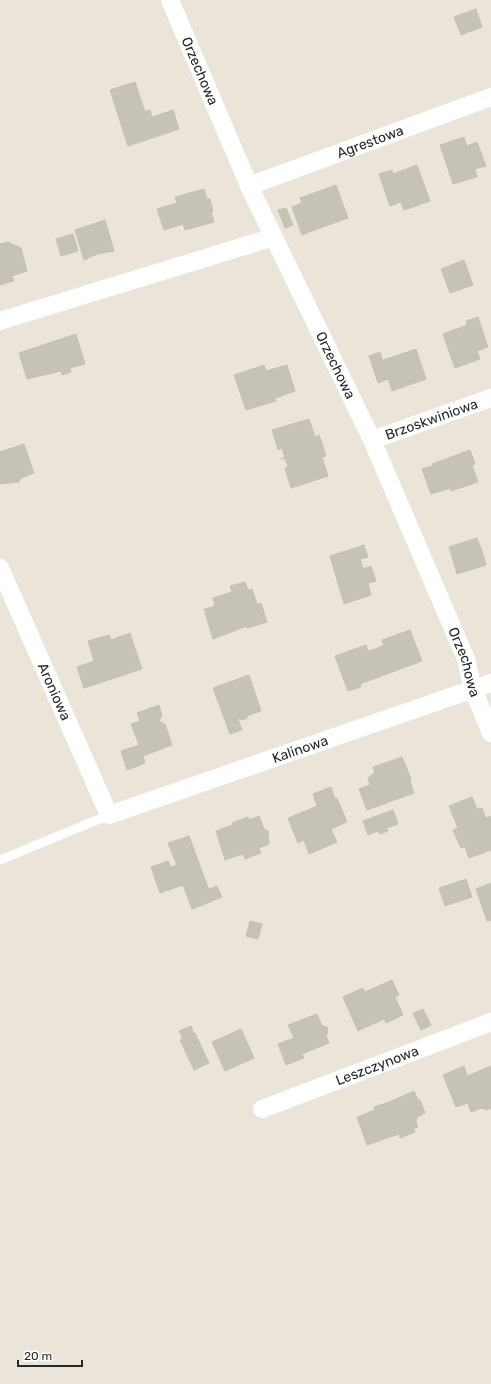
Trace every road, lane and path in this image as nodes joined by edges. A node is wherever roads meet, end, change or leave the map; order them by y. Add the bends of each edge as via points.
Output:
1 (170, 0) edge
2 (491, 97) edge
3 (249, 186) junction
4 (274, 237) junction
5 (0, 321) edge
6 (491, 398) edge
7 (372, 440) junction
8 (0, 568) edge
9 (491, 683) edge
10 (473, 689) junction
11 (491, 733) edge
12 (109, 815) junction
13 (0, 860) edge
14 (491, 1022) edge
15 (262, 1109) dead end

1 - 3 street, Orzechowa
2 - 3 street, Agrestowa
3 - 4 street, Orzechowa
4 - 5 street
4 - 7 street, Orzechowa
6 - 7 street, Brzoskwiniowa
7 - 10 street, Orzechowa via 466,659
8 - 12 street, Aroniowa
9 - 10 street, Kalinowa
10 - 11 street, Orzechowa
10 - 12 street, Kalinowa
12 - 13 lane
14 - 15 street, Leszczynowa

